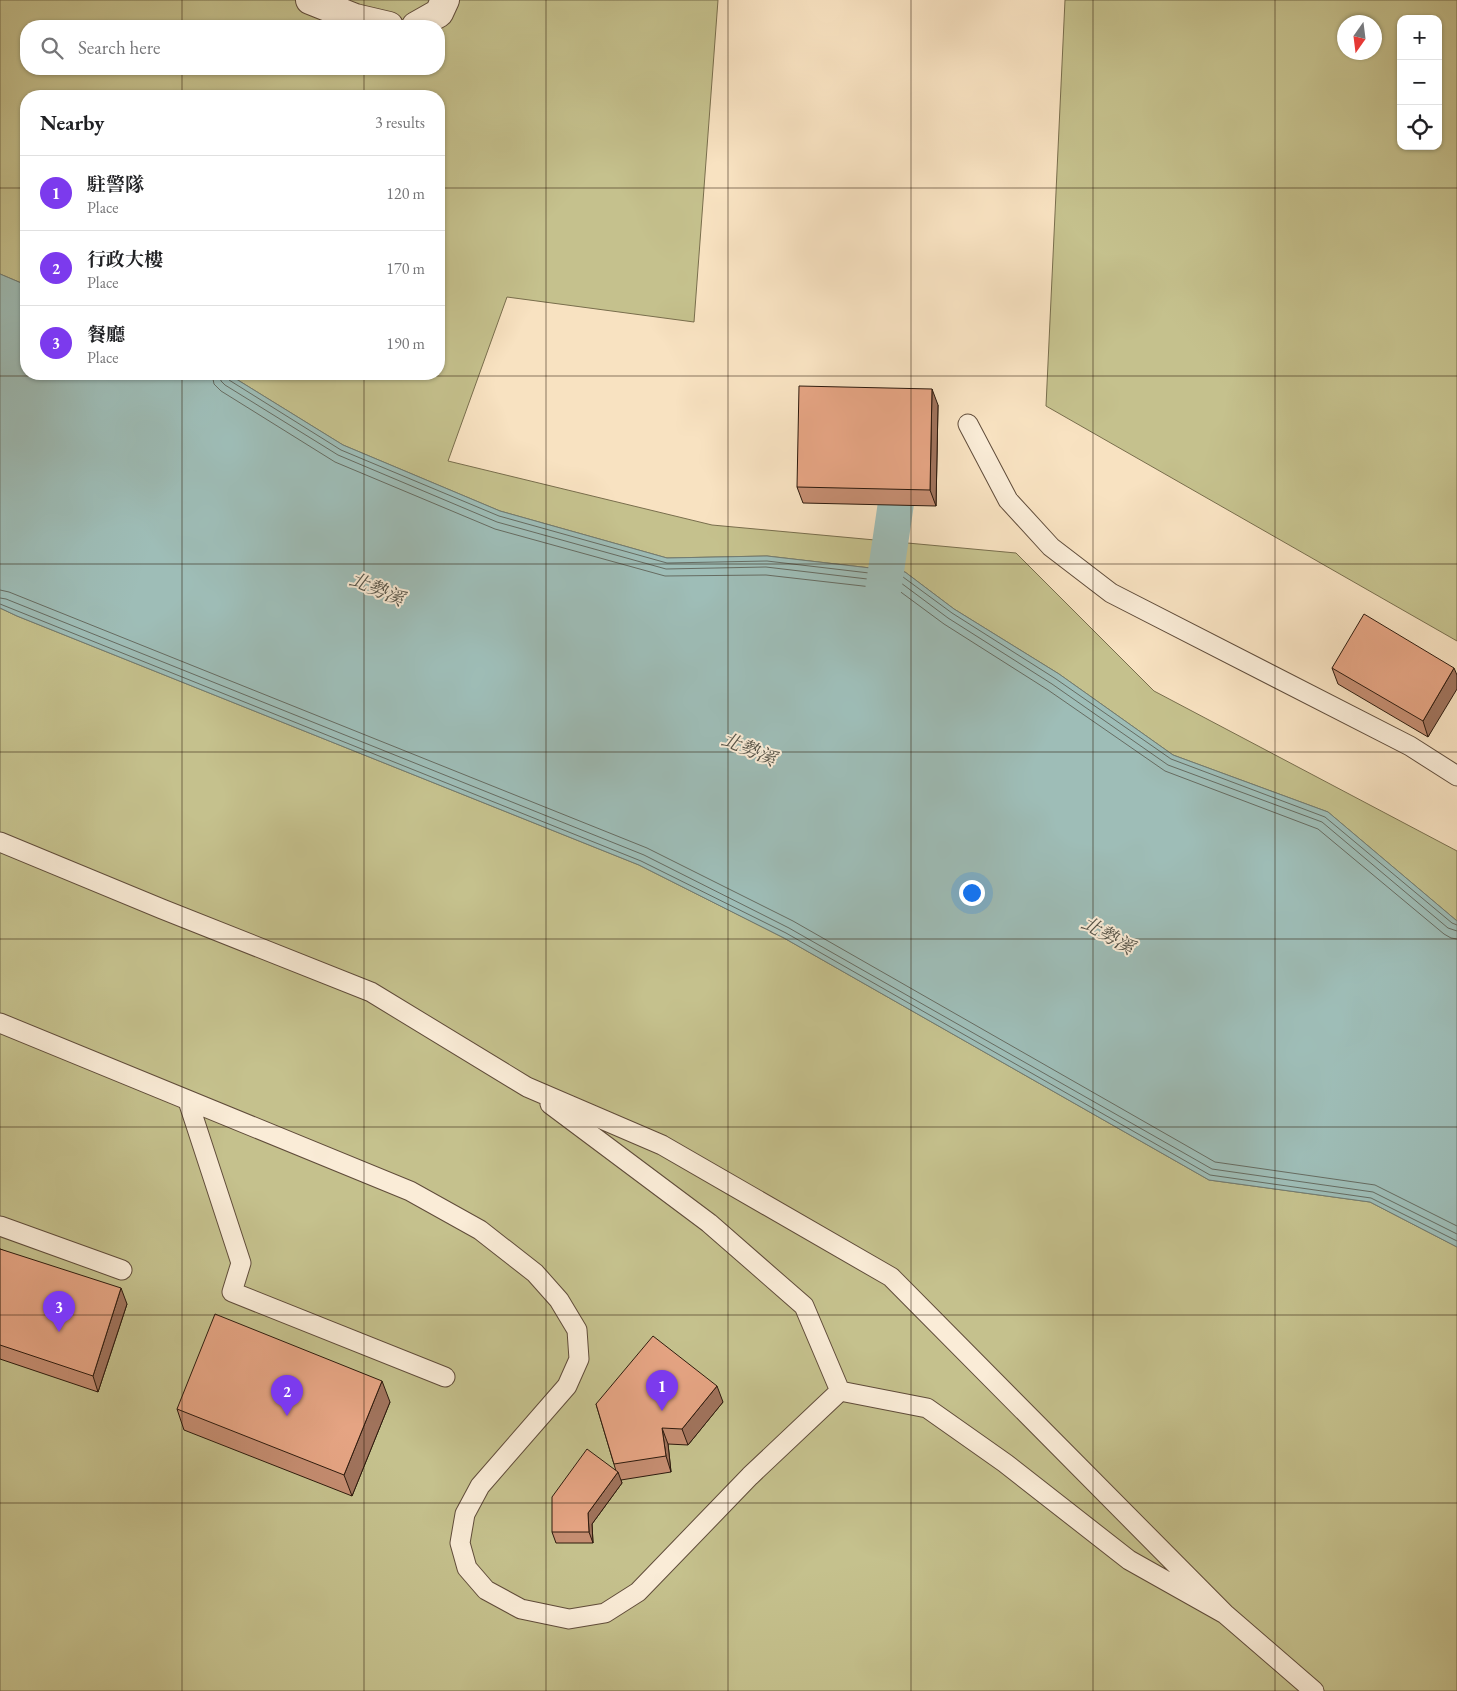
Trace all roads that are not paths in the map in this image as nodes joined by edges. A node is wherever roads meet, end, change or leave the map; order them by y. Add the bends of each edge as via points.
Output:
1 (310, 0) edge
2 (445, 0) edge
3 (364, 20) edge
4 (427, 20) edge
5 (968, 424) dead end
6 (1457, 776) edge
7 (0, 842) edge
8 (0, 1023) edge
9 (527, 1086) junction
10 (188, 1101) junction
11 (0, 1226) edge
12 (122, 1270) dead end
13 (445, 1376) dead end
14 (840, 1391) junction
15 (1225, 1614) junction
16 (1314, 1691) edge

1 - 3 street
2 - 4 street via 439,13
5 - 6 lane via 1008,500 1051,547 1111,593 1410,746
7 - 9 lane via 371,992
8 - 10 lane
9 - 14 lane via 709,1223 804,1306
9 - 15 lane via 662,1144 891,1277
10 - 13 lane via 241,1263 232,1292
10 - 14 lane via 410,1191 480,1230 535,1273 559,1300 577,1330 579,1359 567,1386 480,1486 465,1514 460,1543 467,1568 486,1590 521,1609 569,1619 606,1613 638,1592 750,1476
11 - 12 lane
14 - 15 lane via 926,1408 1005,1463 1129,1560
15 - 16 lane

